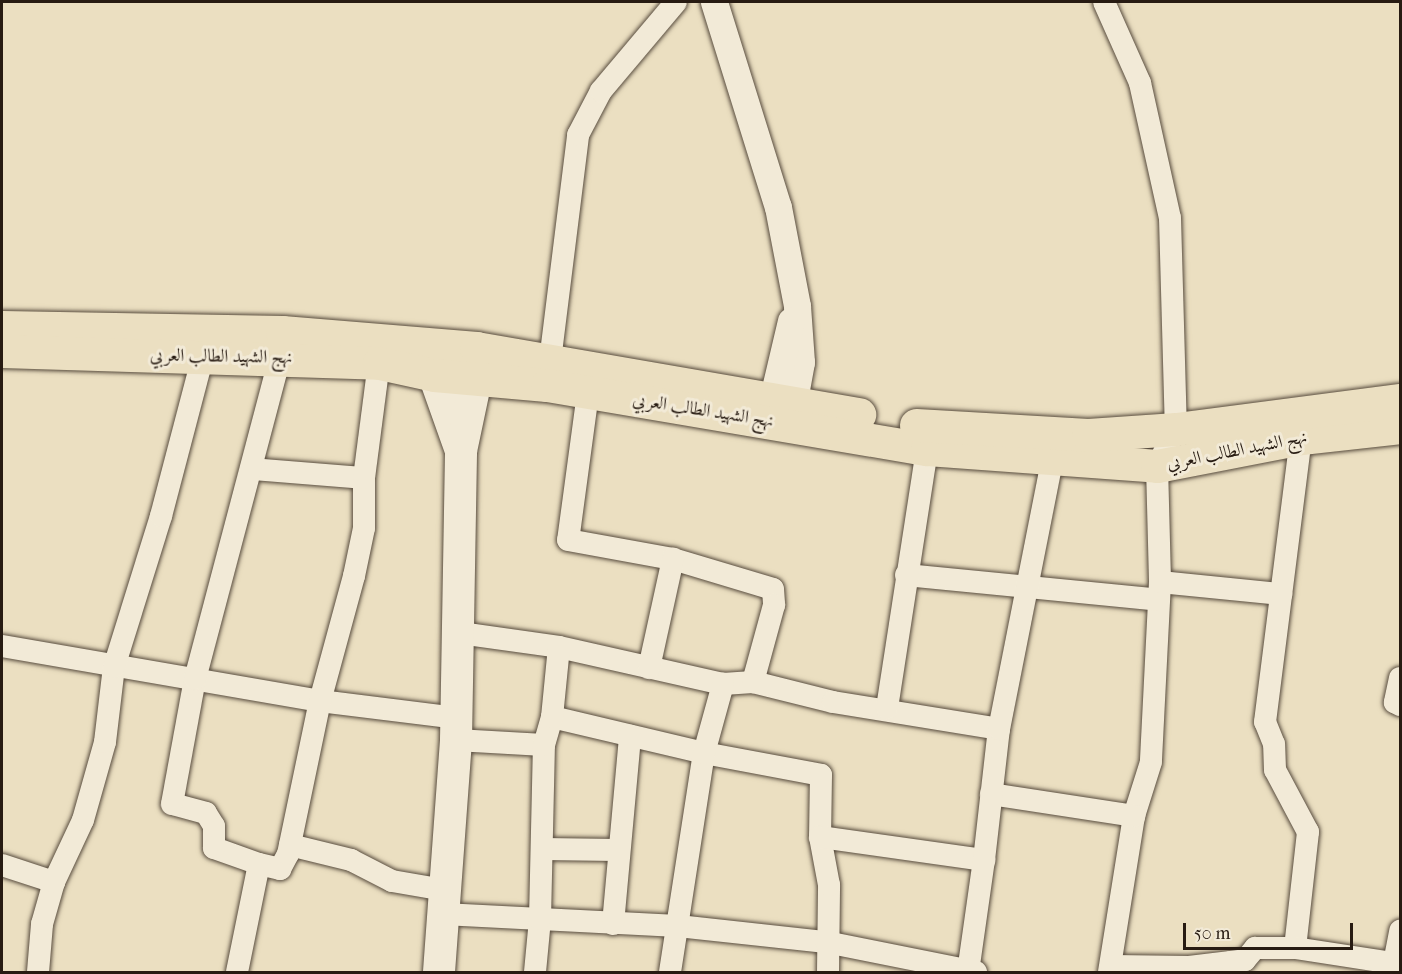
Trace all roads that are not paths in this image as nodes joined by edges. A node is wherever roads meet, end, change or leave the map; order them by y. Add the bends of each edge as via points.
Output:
1 (676, 2) edge
2 (714, 2) edge
3 (1104, 2) edge
4 (2, 327) edge
5 (476, 348) junction
6 (2, 351) edge
7 (203, 356) junction
8 (280, 358) junction
9 (550, 361) junction
10 (435, 362) junction
11 (379, 363) junction
12 (476, 380) junction
13 (588, 393) junction
14 (1401, 400) edge
15 (780, 411) junction
16 (1401, 428) edge
17 (1176, 429) junction
18 (1301, 438) junction
19 (927, 449) junction
20 (461, 451) junction
21 (1053, 457) junction
22 (1157, 466) junction
23 (252, 469) junction
24 (364, 478) junction
25 (673, 559) junction
26 (906, 575) junction
27 (1024, 589) junction
28 (1160, 591) junction
29 (1281, 594) junction
30 (460, 633) junction
31 (2, 646) edge
32 (559, 647) junction
33 (114, 667) junction
34 (649, 668) junction
35 (1401, 678) edge
36 (195, 679) junction
37 (753, 682) junction
38 (723, 684) junction
39 (320, 700) junction
40 (1401, 705) edge
41 (887, 708) junction
42 (552, 717) junction
43 (456, 729) junction
44 (999, 729) junction
45 (630, 736) junction
46 (544, 745) junction
47 (704, 753) junction
48 (990, 794) junction
49 (1134, 816) junction
50 (820, 837) junction
51 (290, 845) junction
52 (543, 849) junction
53 (617, 850) junction
54 (984, 860) junction
55 (259, 864) junction
56 (2, 865) edge
57 (54, 882) junction
58 (444, 902) junction
59 (540, 920) junction
60 (614, 924) junction
61 (678, 926) junction
62 (1401, 931) edge
63 (826, 942) junction
64 (1295, 948) junction
65 (1384, 965) edge
66 (1244, 966) edge
67 (1111, 969) edge
68 (1157, 969) edge
69 (971, 971) edge
70 (38, 972) edge
71 (237, 972) edge
72 (439, 972) edge
73 (535, 972) edge
74 (670, 972) edge
75 (828, 972) edge

1 - 9 street via 601,91 578,135
2 - 15 street via 778,207 796,306 801,362
3 - 17 street via 1140,83 1170,218
4 - 10 main road, نهج الشهيد الطالب العربي via 282,332
5 - 9 main road, نهج الشهيد الطالب العربي
5 - 10 main road, نهج الشهيد الطالب العربي
5 - 12 main road
6 - 7 main road, نهج الشهيد الطالب العربي
7 - 8 main road, نهج الشهيد الطالب العربي
7 - 33 street via 161,516
8 - 11 main road, نهج الشهيد الطالب العربي
8 - 23 street
9 - 15 main road, نهج الشهيد الطالب العربي
10 - 11 main road, نهج الشهيد الطالب العربي
10 - 12 main road, نهج الشهيد الطالب العربي
10 - 20 main road
11 - 24 street
12 - 13 main road, نهج الشهيد الطالب العربي via 546,384
12 - 20 main road
13 - 15 main road, نهج الشهيد الطالب العربي
13 - 25 street via 568,540
14 - 17 main road, نهج الشهيد الطالب العربي
15 - 17 main road, نهج الشهيد الطالب العربي via 925,427 1088,435
15 - 19 main road, نهج الشهيد الطالب العربي
16 - 18 main road, نهج الشهيد الطالب العربي
17 - 22 street
18 - 22 main road, نهج الشهيد الطالب العربي
18 - 29 street
19 - 21 main road, نهج الشهيد الطالب العربي
19 - 26 street
20 - 30 main road
21 - 22 main road, نهج الشهيد الطالب العربي
21 - 27 street
22 - 28 street
23 - 24 street
23 - 36 street
24 - 39 street via 364,528
25 - 34 street
25 - 37 street via 772,589 774,605
26 - 27 street
26 - 41 street
27 - 28 street
27 - 44 street
28 - 29 street
28 - 49 street via 1151,762
29 - 64 street via 1265,722 1274,744 1275,770 1308,832
30 - 32 street
30 - 43 main road
31 - 33 street
32 - 34 street
32 - 42 street
33 - 36 street
33 - 57 street via 105,742 87,808
34 - 38 street
35 - 40 street via 1395,702
36 - 39 street
36 - 55 street via 172,804 206,813 214,826 214,849
37 - 38 street
37 - 41 street via 833,702
38 - 47 street
39 - 43 street
39 - 51 street
41 - 44 street
42 - 45 street
42 - 46 street
43 - 46 street
43 - 58 main road
44 - 48 street
45 - 47 street
45 - 53 street
46 - 52 street
47 - 50 street via 821,775
47 - 61 street
48 - 49 street
48 - 54 street
49 - 67 street
50 - 54 street
50 - 63 street via 829,885
51 - 55 street via 280,869
51 - 58 street via 351,860
52 - 53 street
52 - 59 street
53 - 60 street
54 - 69 street
55 - 71 street
56 - 57 street
57 - 70 street via 42,924
58 - 59 street
58 - 72 main road
59 - 60 street
59 - 73 street
60 - 61 street
61 - 63 street
61 - 74 street
62 - 65 street
63 - 69 street
63 - 75 street
64 - 65 street
64 - 66 street via 1255,948
66 - 68 street
67 - 68 street

